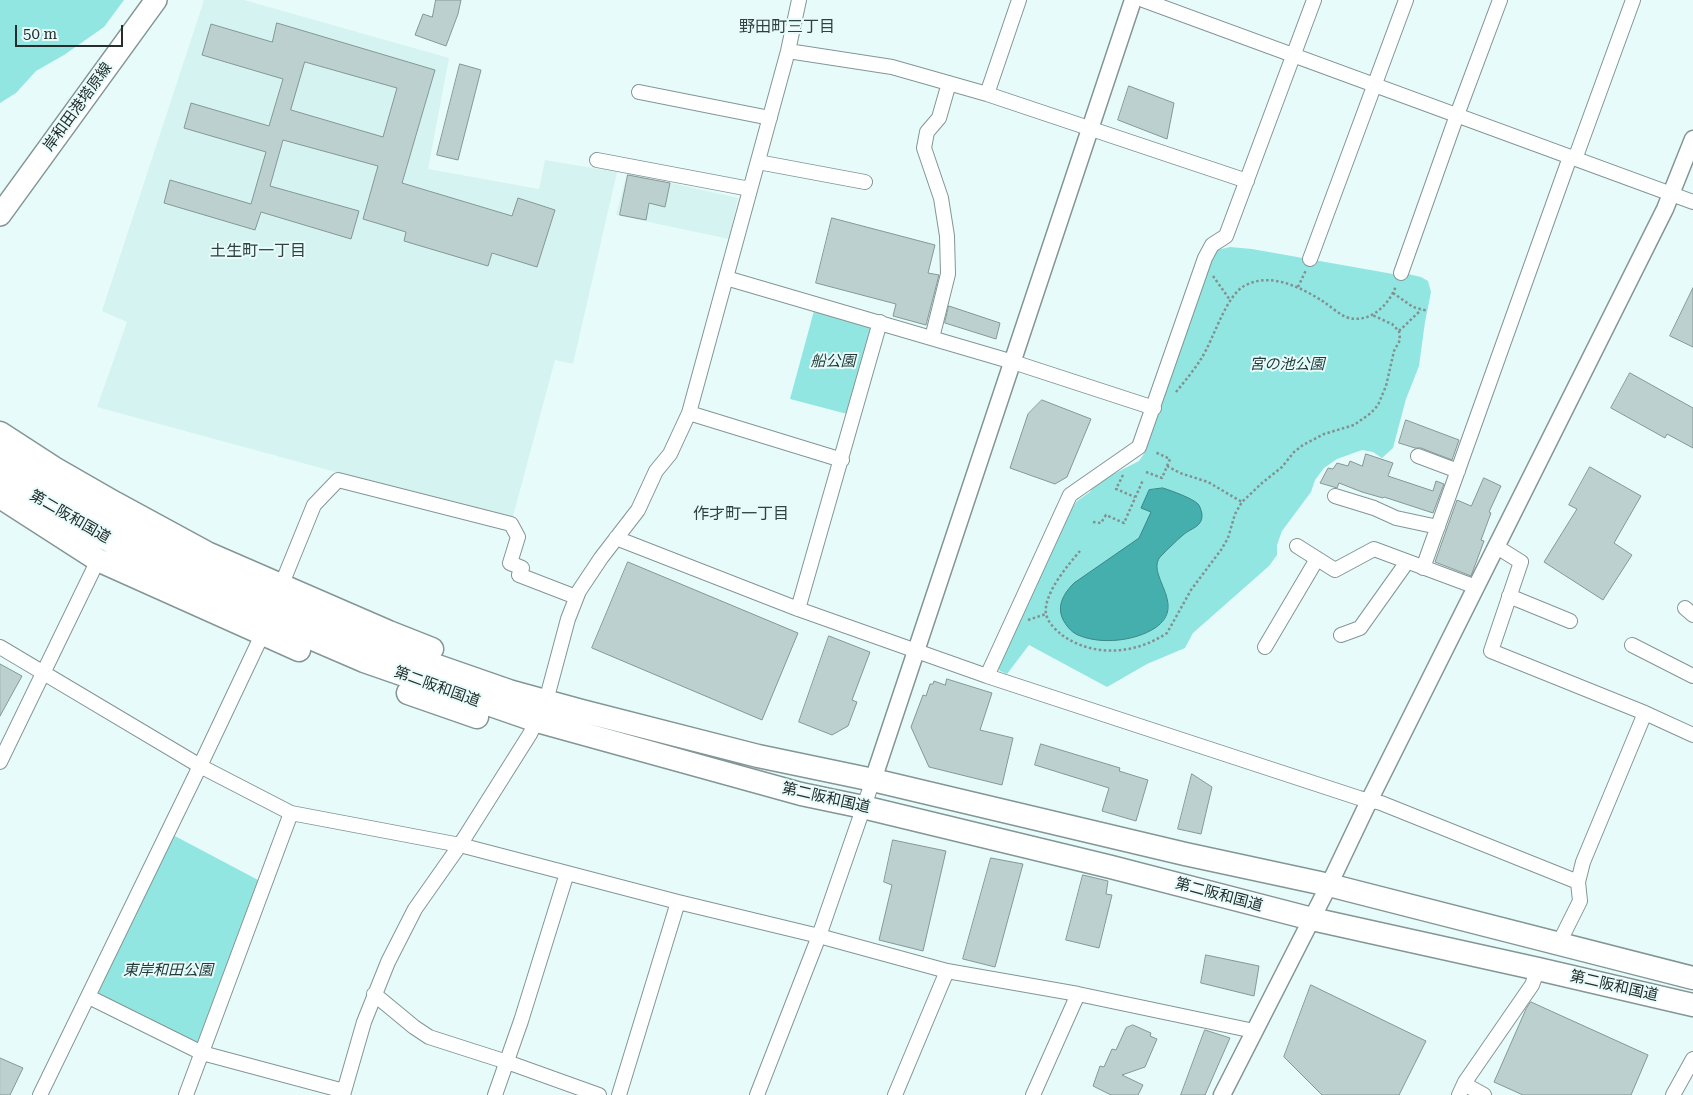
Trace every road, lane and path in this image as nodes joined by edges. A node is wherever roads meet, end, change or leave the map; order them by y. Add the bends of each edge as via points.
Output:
1 (156, 0) edge
2 (799, 0) edge
3 (1019, 0) edge
4 (1133, 0) edge
5 (1143, 0) edge
6 (1314, 0) edge
7 (1406, 0) edge
8 (1500, 0) edge
9 (1633, 0) edge
10 (788, 51) junction
11 (1293, 55) junction
12 (949, 83) junction
13 (1374, 85) junction
14 (639, 92) dead end
15 (987, 94) junction
16 (1457, 115) junction
17 (770, 118) junction
18 (1090, 129) junction
19 (1693, 139) edge
20 (1572, 158) junction
21 (598, 160) dead end
22 (758, 162) junction
23 (1247, 180) junction
24 (865, 182) dead end
25 (750, 190) junction
26 (1672, 194) junction
27 (1693, 202) edge
28 (0, 215) edge
29 (1310, 259) joint
30 (1201, 269) junction
31 (1401, 273) joint
32 (726, 278) junction
33 (1298, 287) junction
34 (1394, 293) junction
35 (1230, 300) junction
36 (1421, 310) junction
37 (1428, 311) dead end
38 (1372, 315) junction
39 (880, 322) junction
40 (1399, 331) junction
41 (932, 338) junction
42 (1013, 362) junction
43 (1176, 392) dead end
44 (1154, 408) junction
45 (688, 413) junction
46 (0, 433) edge
47 (1155, 452) dead end
48 (0, 455) edge
49 (1418, 456) dead end
50 (842, 460) junction
51 (1167, 466) junction
52 (1458, 471) junction
53 (1124, 472) dead end
54 (1146, 472) dead end
55 (0, 476) edge
56 (1142, 480) dead end
57 (1335, 496) dead end
58 (0, 497) edge
59 (1135, 497) junction
60 (1242, 502) junction
61 (1093, 522) dead end
62 (1438, 527) junction
63 (616, 538) junction
64 (1297, 546) dead end
65 (1497, 547) junction
66 (1080, 551) dead end
67 (1317, 559) junction
68 (98, 560) junction
69 (1407, 562) junction
70 (1423, 568) junction
71 (281, 586) junction
72 (1476, 587) junction
73 (1510, 596) junction
74 (576, 597) junction
75 (798, 609) junction
76 (1570, 621) dead end
77 (262, 634) junction
78 (1341, 635) dead end
79 (1632, 645) dead end
80 (0, 647) edge
81 (1265, 647) dead end
82 (916, 650) junction
83 (43, 673) junction
84 (987, 676) junction
85 (1693, 676) edge
86 (506, 700) junction
87 (541, 711) junction
88 (1645, 712) junction
89 (1693, 735) edge
90 (0, 762) edge
91 (200, 766) junction
92 (873, 780) junction
93 (1369, 801) junction
94 (863, 807) junction
95 (291, 814) junction
96 (460, 845) junction
97 (567, 873) junction
98 (1578, 882) junction
99 (1329, 885) junction
100 (678, 902) junction
101 (1312, 919) junction
102 (819, 936) junction
103 (1558, 945) junction
104 (1538, 969) junction
105 (947, 971) junction
106 (1693, 978) edge
107 (374, 994) junction
108 (1078, 994) junction
109 (89, 997) junction
110 (1693, 1005) edge
111 (1254, 1031) junction
112 (202, 1053) junction
113 (1693, 1059) edge
114 (507, 1062) junction
115 (1462, 1090) edge
116 (344, 1093) edge
117 (40, 1095) edge
118 (186, 1095) edge
119 (496, 1095) edge
120 (599, 1095) edge
121 (619, 1095) edge
122 (757, 1095) edge
123 (895, 1095) edge
124 (1034, 1095) edge
125 (1222, 1095) edge
126 (1484, 1095) edge
127 (1673, 1095) edge

1 - 28 main road, 岸和田港塔原線
2 - 10 street
3 - 15 street
4 - 18 street
5 - 11 street
6 - 11 street
7 - 13 street
8 - 16 street
9 - 20 street
10 - 12 street via 892,67
10 - 17 street
11 - 13 street
11 - 23 street
12 - 15 street
12 - 41 street via 939,118 927,132 924,148 941,198 947,246 948,274
13 - 16 street
13 - 29 street
14 - 17 street
15 - 18 street
16 - 20 street
16 - 31 street
17 - 22 street
18 - 23 street
18 - 42 street
19 - 26 street
20 - 26 street
20 - 52 street
21 - 25 street
22 - 24 street
22 - 25 street
23 - 30 street via 1226,236 1212,246
25 - 32 street
26 - 27 street
26 - 65 street
29 - 33 path
30 - 35 path via 1214,277
30 - 44 street
31 - 34 path
32 - 39 street
32 - 45 street
33 - 35 path via 1283,282 1256,281 1237,291
33 - 38 path via 1346,317
34 - 36 path
34 - 38 path
35 - 43 path via 1212,341
36 - 37 path
36 - 40 path
38 - 40 path
39 - 41 street
39 - 50 street
40 - 60 path via 1400,340 1391,360 1384,391 1371,413 1354,425 1324,434 1303,445
41 - 42 street
42 - 44 street
42 - 82 street
44 - 84 street via 1139,447 1070,495
45 - 50 street
45 - 63 street via 670,454 656,471 638,510
46 - 71 highway via 115,504 207,553
47 - 51 path via 1170,459
48 - 86 highway, 第二阪和国道 via 183,560 305,616
49 - 52 street
50 - 75 street
51 - 54 path via 1162,478
51 - 60 path via 1208,482
52 - 62 street
53 - 59 path via 1116,489
55 - 86 highway, 第二阪和国道 via 168,572 271,621 364,660
56 - 59 path
57 - 62 street via 1396,518
58 - 68 highway
59 - 61 path via 1124,523 1106,515 1102,523
60 - 66 path via 1228,538 1191,590 1167,633 1130,649 1106,650 1078,645 1055,629 1046,614 1054,587
62 - 70 street
63 - 74 street
63 - 75 street
64 - 67 street
65 - 72 street
65 - 73 street via 1521,562
67 - 69 street via 1334,570 1374,549
67 - 81 street
68 - 77 highway
68 - 83 street
69 - 70 street
69 - 78 street via 1360,628
70 - 72 street
71 - 74 street via 314,505 338,480 511,524 518,537 510,563 522,568 519,575
71 - 87 highway via 468,663
72 - 93 street
73 - 76 street
73 - 88 street via 1491,651
74 - 87 street
75 - 82 street
77 - 87 highway via 442,706
77 - 91 street
79 - 85 street
80 - 83 street
82 - 84 street
82 - 92 street
83 - 90 street
83 - 91 street
84 - 93 street
86 - 87 highway, 第二阪和国道
87 - 92 highway, 第二阪和国道 via 673,723 694,740
87 - 94 highway, 第二阪和国道 via 661,766 698,766
87 - 96 street
88 - 89 street
88 - 98 street via 1583,862
91 - 95 street
91 - 109 street
92 - 94 street
92 - 99 highway, 第二阪和国道
93 - 98 street
93 - 99 street
94 - 101 highway, 第二阪和国道
94 - 102 street
95 - 96 street
95 - 112 street
96 - 97 street
96 - 107 street via 415,909
97 - 100 street
97 - 114 street
98 - 103 street via 1580,900
99 - 101 street
99 - 103 highway, 第二阪和国道
100 - 102 street
100 - 121 street
101 - 104 highway, 第二阪和国道
101 - 111 street
102 - 105 street
102 - 122 street
103 - 106 highway, 第二阪和国道
104 - 110 highway, 第二阪和国道
104 - 115 street via 1532,985
105 - 108 street
105 - 123 street
107 - 114 street via 429,1037
107 - 116 street
108 - 111 street
108 - 124 street
109 - 112 street
109 - 117 street
111 - 125 street
112 - 116 street
112 - 118 street
113 - 127 street
114 - 119 street
114 - 120 street
115 - 126 street

